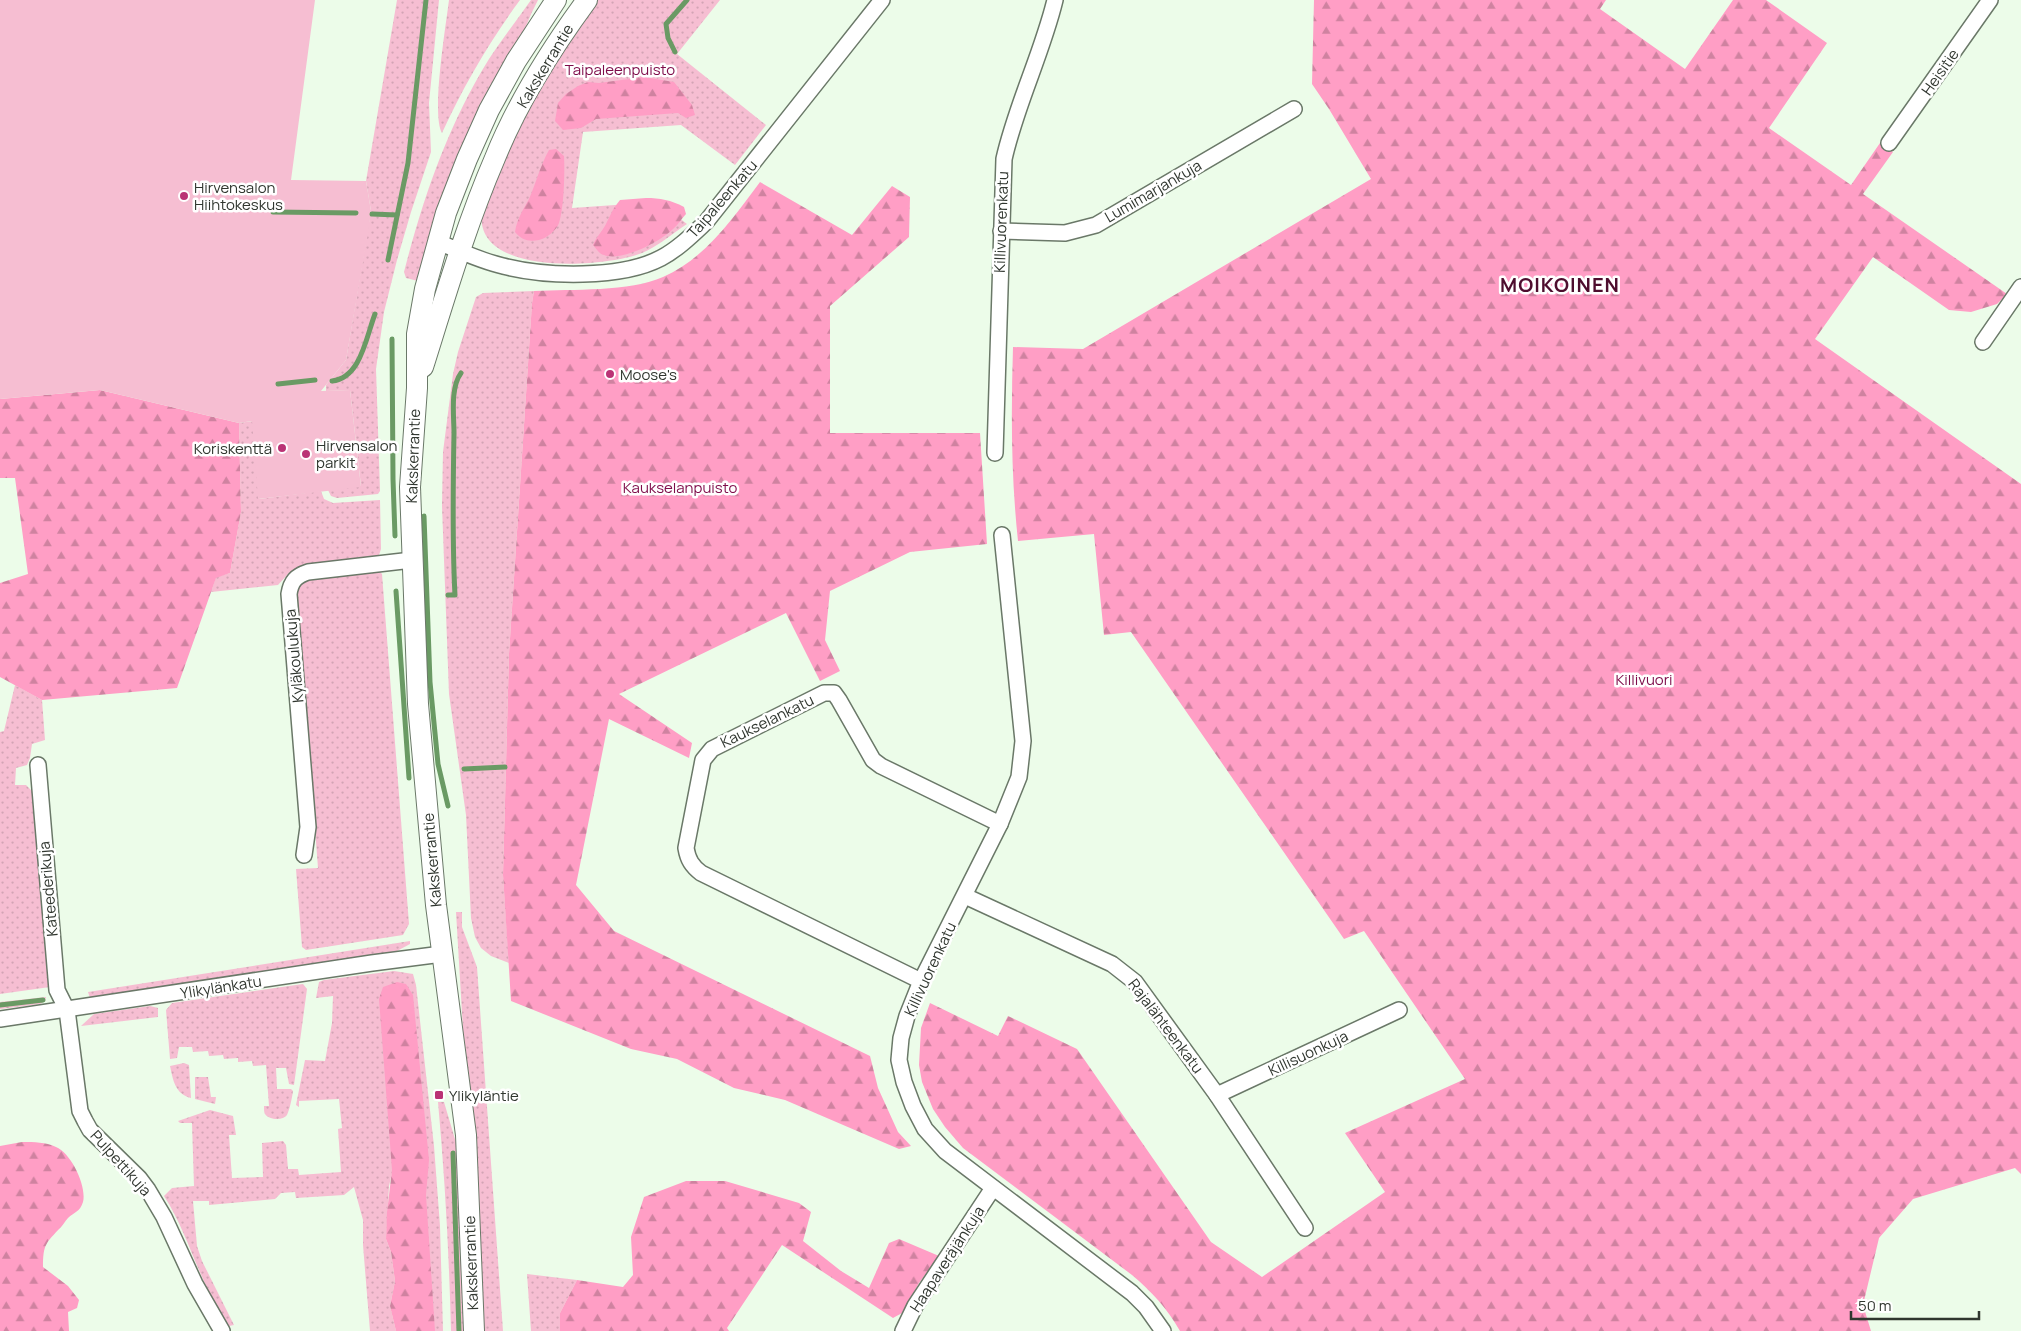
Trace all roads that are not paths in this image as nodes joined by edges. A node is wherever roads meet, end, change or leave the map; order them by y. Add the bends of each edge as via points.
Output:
1 (556, 0) edge
2 (587, 0) edge
3 (882, 0) edge
4 (1055, 0) edge
5 (1990, 0) edge
6 (1294, 108) dead end
7 (1889, 143) dead end
8 (1001, 231) junction
9 (438, 242) junction
10 (461, 252) junction
11 (2021, 287) edge
12 (1983, 342) dead end
13 (416, 388) junction
14 (995, 453) dead end
15 (1002, 535) dead end
16 (412, 560) junction
17 (38, 765) dead end
18 (1000, 824) junction
19 (304, 855) dead end
20 (965, 896) junction
21 (442, 954) junction
22 (921, 981) junction
23 (66, 1010) junction
24 (1398, 1010) dead end
25 (0, 1019) edge
26 (1217, 1095) junction
27 (993, 1188) junction
28 (1305, 1228) dead end
29 (222, 1331) edge
30 (474, 1331) edge
31 (903, 1331) edge
32 (1163, 1331) edge

1 - 9 main road, Kakskerrantie via 489,110 446,213
2 - 10 main road, Kakskerrantie via 544,62 495,157
3 - 10 street, Taipaleenkatu via 706,222 660,259 606,273 554,273 503,266
4 - 8 street, Killivuorenkatu via 1011,129 1004,159
5 - 7 street, Heisitie
6 - 8 street, Lumimarjankuja via 1096,225 1065,233
8 - 14 street, Killivuorenkatu
9 - 10 street, Taipaleenkatu
9 - 13 main road, Kakskerrantie via 417,334
10 - 13 main road, Kakskerrantie
11 - 12 street
13 - 16 main road, Kakskerrantie via 410,487
15 - 18 street, Killivuorenkatu via 1023,741 1019,777
16 - 19 street, Kyläkoulukuja via 308,572 294,578 290,586 308,827
16 - 21 main road, Kakskerrantie via 418,704
17 - 23 street, Kateederikuja via 57,990
18 - 20 street, Killivuorenkatu
18 - 22 street, Kaukselankatu via 873,760 834,694 824,693 712,748 702,760 686,848 687,858 693,866 701,874
20 - 22 street, Killivuorenkatu
20 - 26 street, Rajalähteenkatu via 1068,942 1124,972 1144,992
21 - 23 street, Ylikylänkatu
21 - 30 main road, Kakskerrantie via 466,1134
22 - 27 street, Killivuorenkatu via 901,1038 899,1060 904,1082 925,1129 945,1151
23 - 25 street, Ylikylänkatu
23 - 29 street, Pulpettikuja via 84,1122 148,1190 172,1233 194,1284
24 - 26 street, Killisuonkuja
26 - 28 street, Rajalähteenkatu
27 - 31 street, Haapaveräjänkuja via 915,1306
27 - 32 street, Killivuorenkatu via 1132,1293

